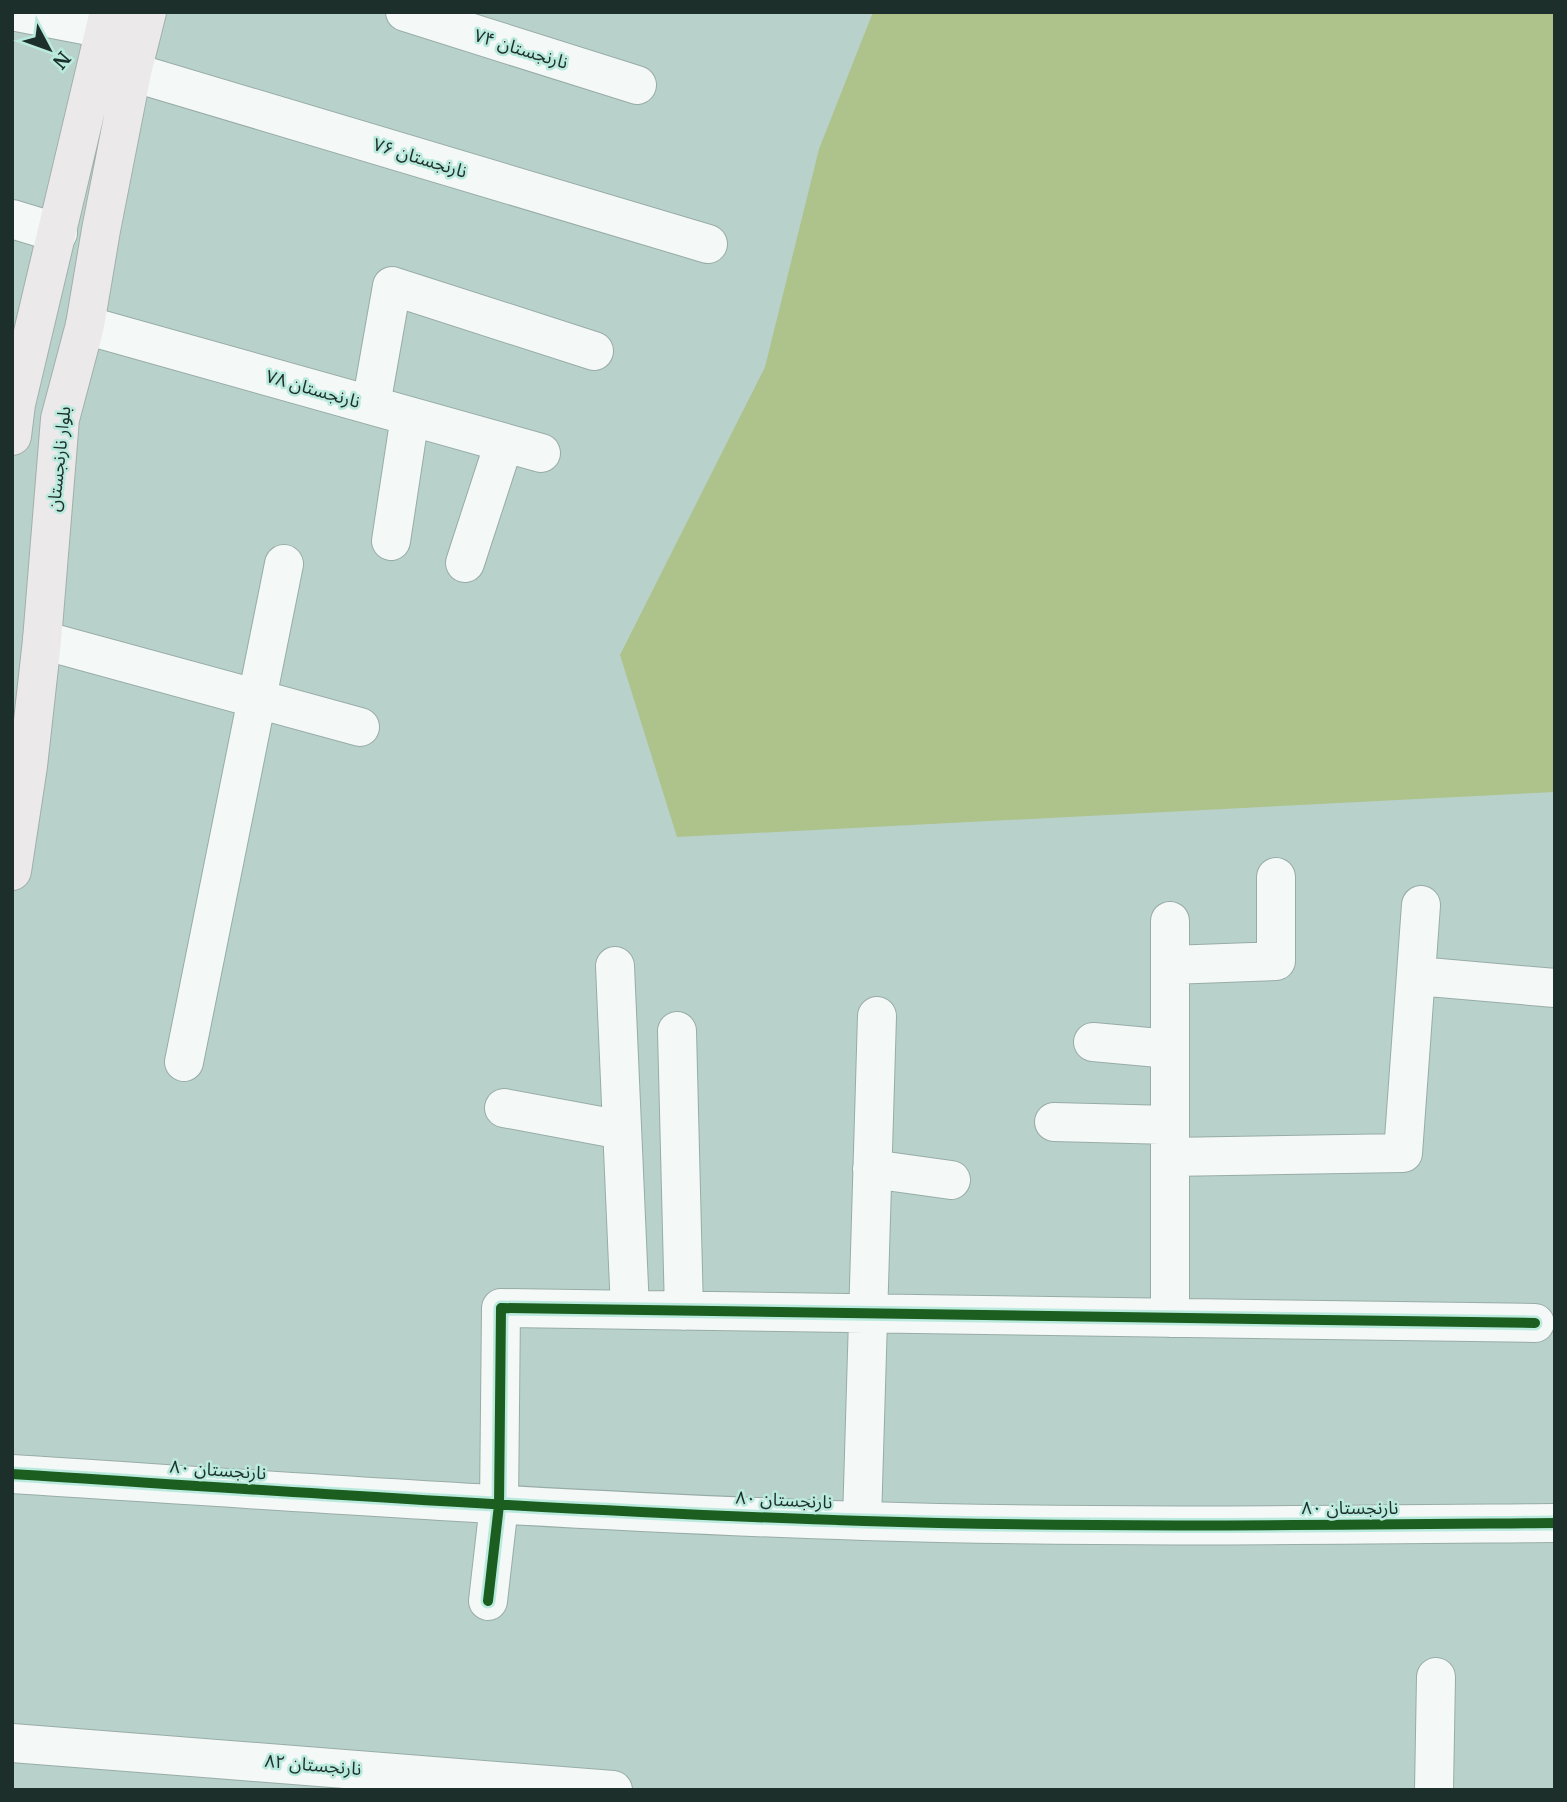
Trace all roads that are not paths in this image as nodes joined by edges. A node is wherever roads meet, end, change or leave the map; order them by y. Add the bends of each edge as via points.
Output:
1 (17, 12) edge
2 (147, 12) edge
3 (405, 12) edge
4 (107, 21) edge
5 (132, 72) junction
6 (637, 85) dead end
7 (12, 219) edge
8 (58, 233) junction
9 (708, 244) dead end
10 (85, 325) junction
11 (594, 351) dead end
12 (371, 405) junction
13 (410, 416) junction
14 (60, 419) junction
15 (14, 420) edge
16 (505, 443) junction
17 (541, 453) dead end
18 (391, 541) dead end
19 (466, 563) dead end
20 (284, 564) dead end
21 (42, 640) junction
22 (257, 700) junction
23 (359, 727) dead end
24 (12, 871) edge
25 (1276, 877) dead end
26 (1421, 905) dead end
27 (1170, 921) dead end
28 (1170, 965) junction
29 (615, 966) dead end
30 (1417, 976) junction
31 (1555, 988) edge
32 (877, 1016) dead end
33 (677, 1031) dead end
34 (1093, 1042) dead end
35 (1170, 1049) junction
36 (184, 1062) dead end
37 (504, 1108) dead end
38 (1054, 1122) dead end
39 (622, 1130) junction
40 (1170, 1141) junction
41 (872, 1169) junction
42 (951, 1180) dead end
43 (630, 1310) junction
44 (684, 1311) junction
45 (868, 1314) junction
46 (1170, 1318) junction
47 (1535, 1323) dead end
48 (12, 1474) edge
49 (499, 1505) junction
50 (862, 1521) junction
51 (1555, 1523) edge
52 (488, 1601) dead end
53 (1436, 1677) dead end
54 (12, 1743) edge
55 (197, 1773) edge
56 (450, 1783) edge
57 (613, 1790) edge
58 (1434, 1790) edge

1 - 4 street
2 - 5 main road, بلوار نارنجستان
3 - 6 street, نارنجستان ۷۴
4 - 8 main road
5 - 9 street, نارنجستان ۷۶
5 - 10 main road, بلوار نارنجستان
7 - 8 street
8 - 15 main road
10 - 12 street, نارنجستان ۷۸
10 - 14 main road, بلوار نارنجستان
11 - 12 street via 392,286
12 - 13 street, نارنجستان ۷۸
13 - 16 street, نارنجستان ۷۸
13 - 18 street
14 - 15 main road
14 - 21 main road, بلوار نارنجستان
16 - 17 street, نارنجستان ۷۸
16 - 19 street
20 - 22 street
21 - 22 street
21 - 24 main road, بلوار نارنجستان
22 - 23 street
22 - 36 street
25 - 28 street via 1276,961
26 - 30 street
27 - 28 street
28 - 35 street
29 - 39 street
30 - 31 street
30 - 40 street via 1403,1153
32 - 41 street
33 - 44 street
34 - 35 street
35 - 40 street
37 - 39 street
38 - 40 street
39 - 43 street
40 - 46 street
41 - 42 street
41 - 45 street
43 - 44 street
43 - 49 street via 501,1308
44 - 45 street
45 - 46 street
45 - 50 street
46 - 47 street
48 - 49 street, نارنجستان ۸۰
49 - 50 street, نارنجستان ۸۰
49 - 52 street
50 - 51 street, نارنجستان ۸۰ via 1129,1527
53 - 58 street
54 - 55 street, نارنجستان ۸۲
55 - 56 street, نارنجستان ۸۲
56 - 57 street, نارنجستان ۸۲

